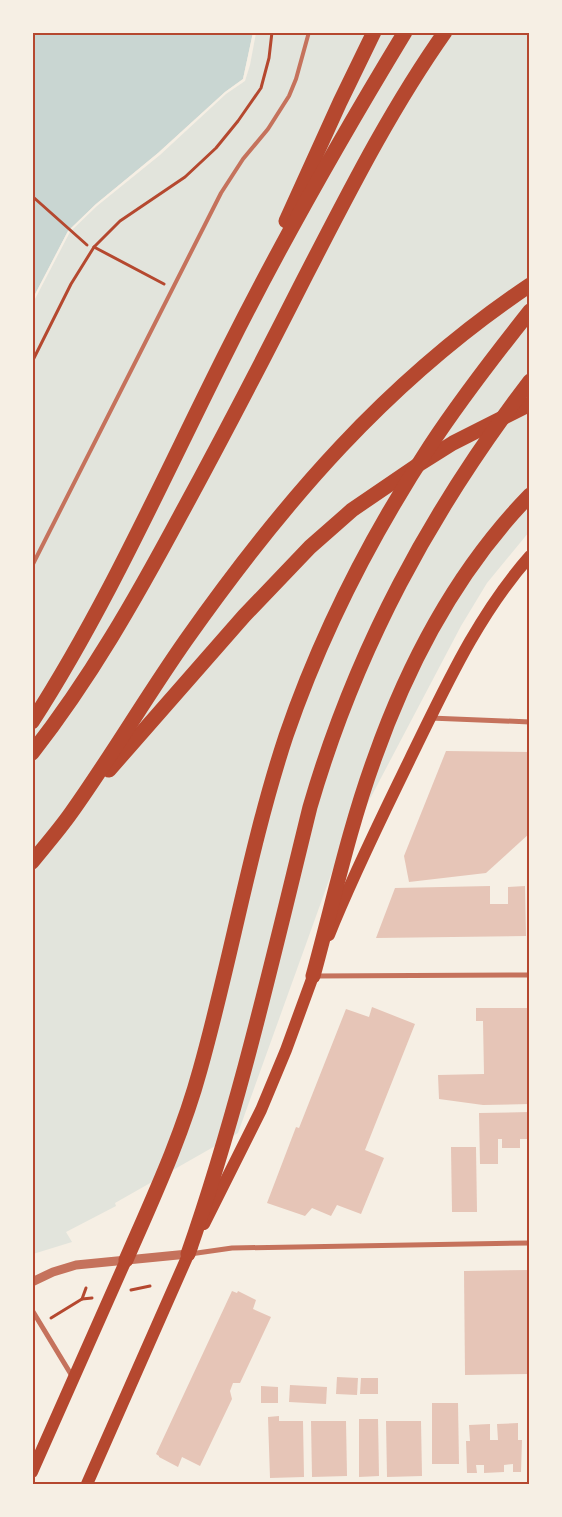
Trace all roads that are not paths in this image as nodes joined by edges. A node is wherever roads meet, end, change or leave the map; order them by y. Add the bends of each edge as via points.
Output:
1 (309, 32) edge
2 (374, 32) edge
3 (405, 32) edge
4 (445, 32) edge
5 (530, 285) edge
6 (530, 311) edge
7 (228, 350) junction
8 (530, 381) edge
9 (530, 404) edge
10 (530, 495) edge
11 (530, 556) edge
12 (32, 566) edge
13 (430, 718) junction
14 (32, 722) edge
15 (530, 722) edge
16 (32, 753) edge
17 (70, 815) junction
18 (32, 862) edge
19 (530, 975) edge
20 (313, 976) junction
21 (530, 1243) edge
22 (188, 1254) junction
23 (126, 1260) junction
24 (32, 1282) edge
25 (32, 1310) edge
26 (74, 1378) junction
27 (32, 1472) edge
28 (87, 1484) edge

1 - 12 lane via 289,96 221,193
2 - 7 highway
3 - 7 highway via 298,218
4 - 16 highway via 397,104 360,169 242,401 137,595 78,690
5 - 17 highway via 459,336 406,382 347,438 298,493 185,642
6 - 23 highway via 476,380 387,517 338,610 310,672 278,763 194,1092
7 - 14 highway via 94,616
8 - 22 highway via 455,488 411,562 347,696 310,807 230,1122
9 - 17 highway via 453,443 418,465 352,510 310,547 244,616
10 - 20 highway via 486,545 453,591 404,686 367,778
11 - 13 main road via 482,620
13 - 15 street
13 - 20 main road via 358,869
17 - 18 highway
19 - 20 street
20 - 22 main road via 261,1110
21 - 22 street via 232,1248
22 - 23 street
22 - 28 main road
23 - 24 street via 76,1265
23 - 26 main road
25 - 26 street
26 - 27 main road

